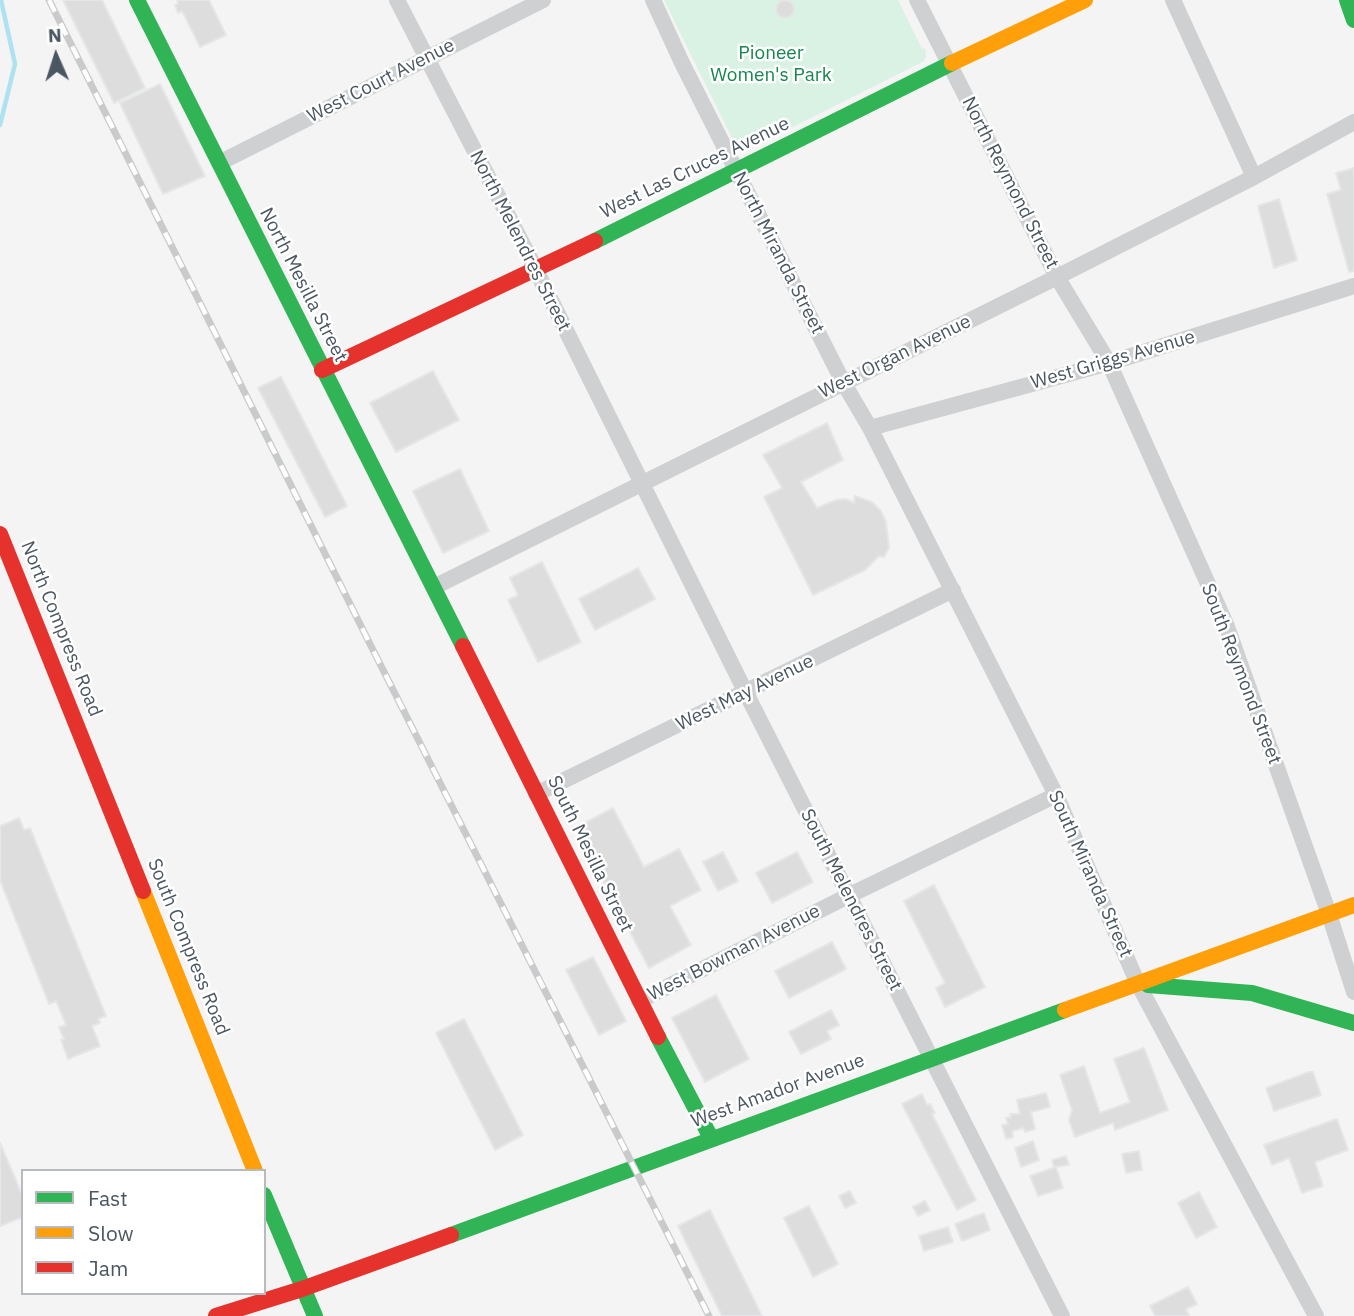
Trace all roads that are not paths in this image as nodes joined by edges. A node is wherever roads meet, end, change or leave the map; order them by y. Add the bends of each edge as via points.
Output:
1 (137, 0) edge
2 (397, 0) edge
3 (543, 0) edge
4 (653, 0) edge
5 (917, 0) edge
6 (1084, 0) edge
7 (1173, 0) edge
8 (1347, 0) edge
9 (1354, 20) edge
10 (426, 59) junction
11 (950, 64) junction
12 (1354, 122) edge
13 (219, 163) junction
14 (737, 170) junction
15 (1254, 177) junction
16 (536, 270) junction
17 (1057, 277) junction
18 (1354, 286) edge
19 (1109, 363) junction
20 (322, 370) junction
21 (843, 382) junction
22 (870, 428) junction
23 (641, 483) junction
24 (0, 534) edge
25 (434, 587) junction
26 (953, 590) junction
27 (746, 693) junction
28 (83, 739) joint
29 (537, 794) junction
30 (1056, 795) junction
31 (848, 895) junction
32 (1354, 905) edge
33 (1329, 914) junction
34 (1138, 984) junction
35 (1354, 992) edge
36 (639, 1001) junction
37 (1354, 1023) edge
38 (932, 1057) junction
39 (711, 1138) junction
40 (253, 1169) edge
41 (266, 1200) edge
42 (302, 1289) junction
43 (216, 1316) edge
44 (315, 1316) edge
45 (1062, 1316) edge
46 (1316, 1316) edge

1 - 13 street, North Mesilla Street
2 - 10 street, North Melendres Street
3 - 10 street, West Court Avenue
4 - 14 street, North Miranda Street
5 - 11 street, North Reymond Street
6 - 11 street, West Las Cruces Avenue
7 - 15 street
8 - 9 street
10 - 13 street, West Court Avenue
10 - 16 street, North Melendres Street
11 - 14 street, West Las Cruces Avenue
11 - 17 street, North Reymond Street
12 - 15 street, West Organ Avenue
13 - 20 street, North Mesilla Street
14 - 16 street, West Las Cruces Avenue
14 - 21 street, North Miranda Street
15 - 17 street, West Organ Avenue
16 - 20 street, West Las Cruces Avenue
16 - 23 street, North Melendres Street
17 - 19 street, North Reymond Street
17 - 21 street, West Organ Avenue
18 - 19 street, West Griggs Avenue
19 - 22 street, West Griggs Avenue
19 - 33 street, South Reymond Street via 1226,624
20 - 25 street, North Mesilla Street
21 - 22 street, North Miranda Street
21 - 23 street, West Organ Avenue
22 - 26 street, South Miranda Street
23 - 25 street, West Organ Avenue
23 - 27 street, South Melendres Street
24 - 28 street, North Compress Road
25 - 29 street, South Mesilla Street
26 - 27 street, West May Avenue
26 - 30 street, South Miranda Street
27 - 29 street, West May Avenue
27 - 31 street, South Melendres Street
28 - 40 street, South Compress Road
29 - 36 street, South Mesilla Street
30 - 31 street, West Bowman Avenue
30 - 34 street, South Miranda Street
31 - 36 street, West Bowman Avenue
31 - 38 street, South Melendres Street
32 - 33 street, West Amador Avenue
33 - 34 street, West Amador Avenue
33 - 35 street, South Reymond Street
34 - 37 street via 1252,993
34 - 38 street, West Amador Avenue
34 - 46 street, South Miranda Street
36 - 39 street, South Mesilla Street
38 - 39 street, West Amador Avenue
38 - 45 street, South Melendres Street
39 - 42 street, West Amador Avenue
41 - 42 street
42 - 43 street, West Amador Avenue
42 - 44 street

